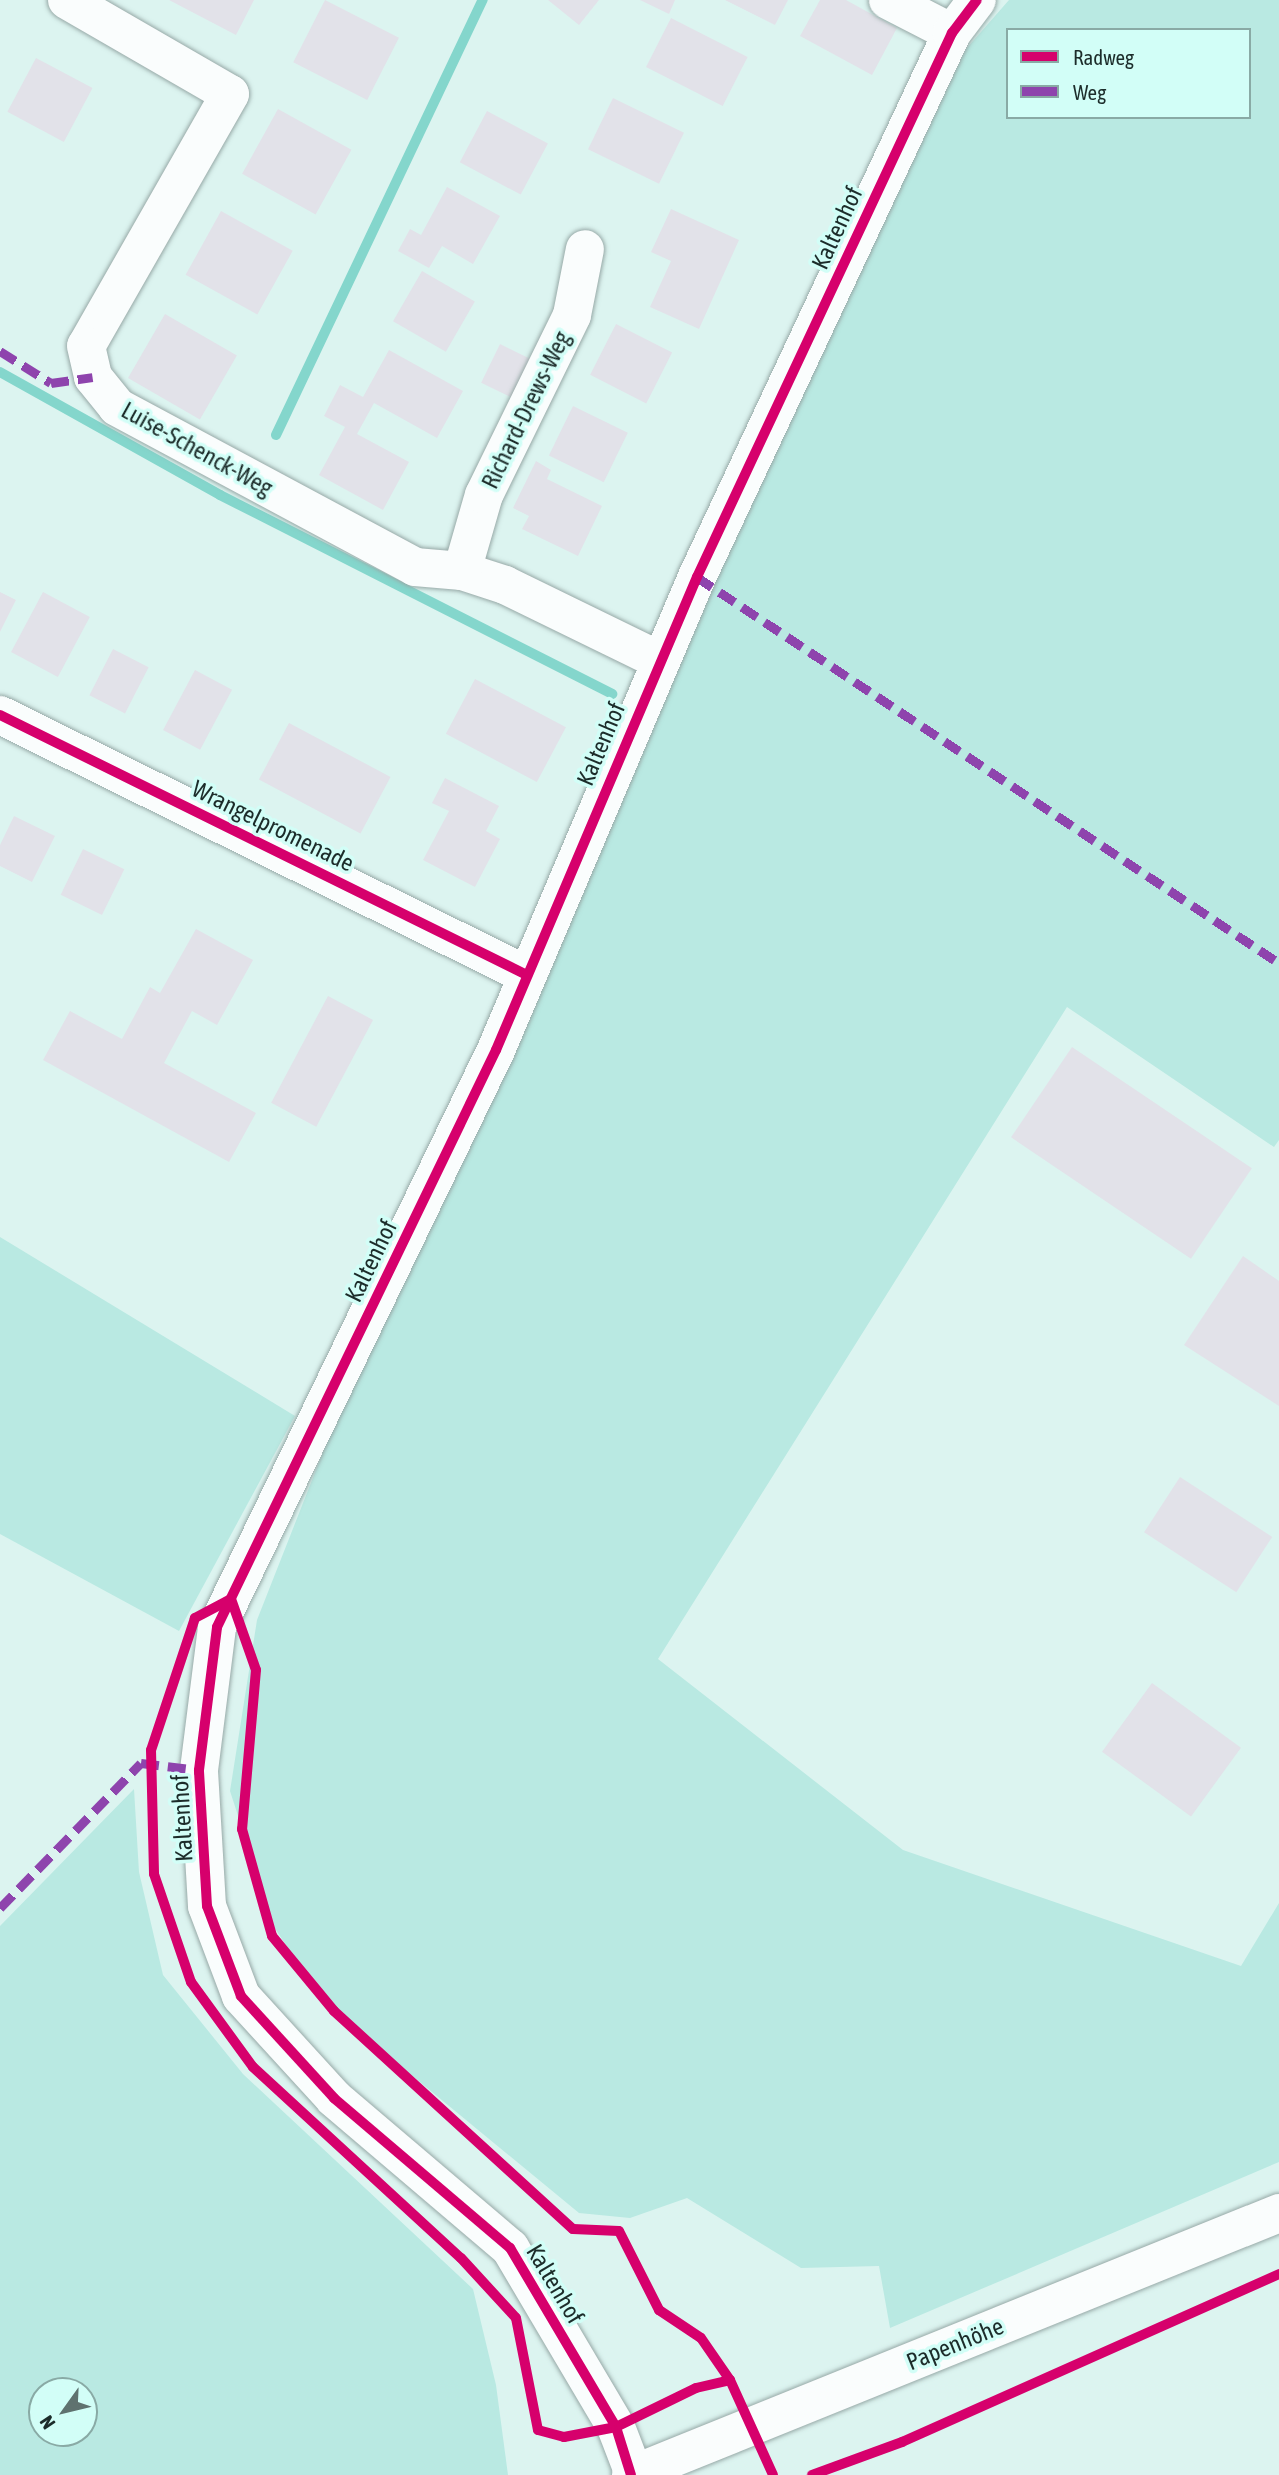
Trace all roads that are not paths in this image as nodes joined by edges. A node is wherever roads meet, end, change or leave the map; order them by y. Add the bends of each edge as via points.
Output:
1 (67, 0) edge
2 (888, 0) edge
3 (977, 0) edge
4 (951, 33) junction
5 (585, 249) dead end
6 (462, 571) junction
7 (659, 660) junction
8 (0, 715) edge
9 (527, 975) junction
10 (1279, 2213) edge
11 (632, 2474) edge

1 - 6 street, Luise-Schenck-Weg via 230,94 86,346 93,377 117,407 415,567
2 - 4 street
3 - 4 street, Kaltenhof
4 - 7 street, Kaltenhof
5 - 6 street, Richard-Drews-Weg via 572,314 484,495
6 - 7 street, Luise-Schenck-Weg via 505,585
7 - 9 street, Kaltenhof
8 - 9 street, Wrangelpromenade
9 - 11 street, Kaltenhof via 217,1627 199,1770 207,1906 241,1996 334,2098 510,2248 616,2427
10 - 11 street, Papenhöhe

